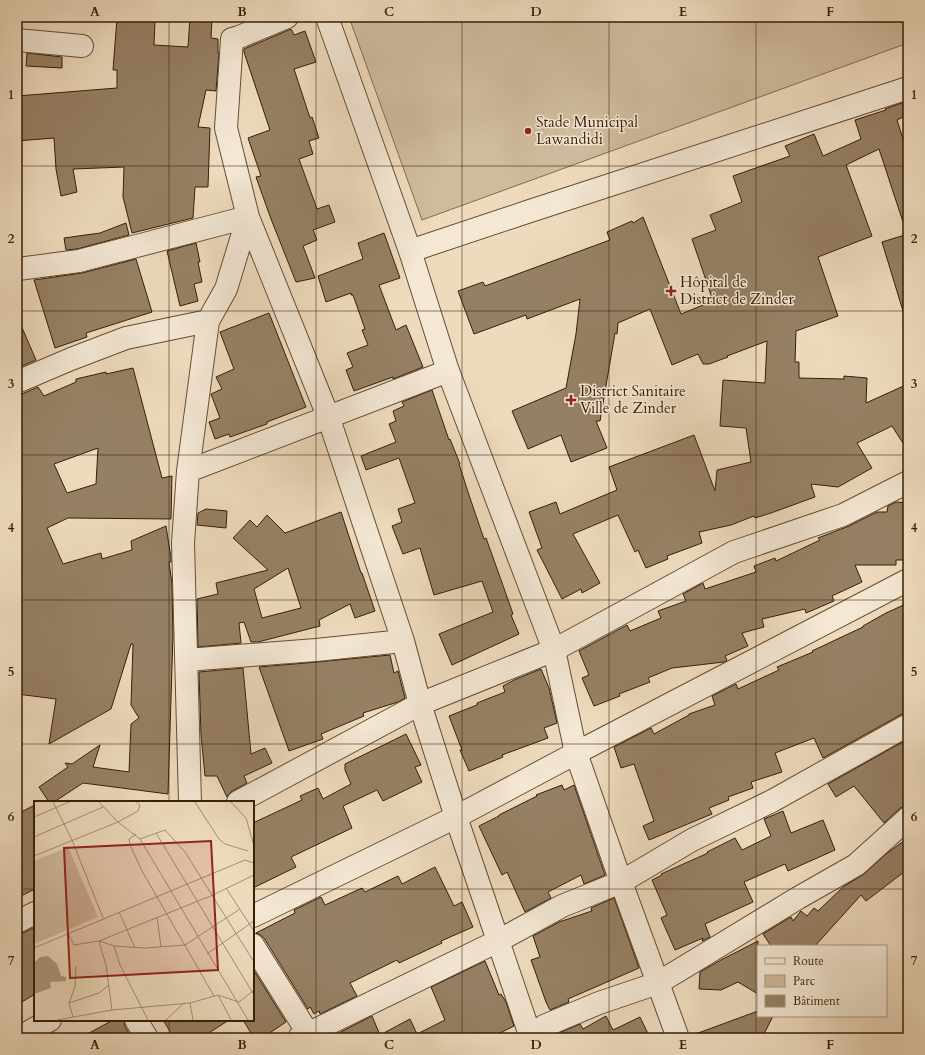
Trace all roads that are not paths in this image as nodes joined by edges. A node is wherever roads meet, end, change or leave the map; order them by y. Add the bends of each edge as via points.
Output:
1 (287, 17) edge
2 (327, 17) edge
3 (17, 40) edge
4 (82, 46) dead end
5 (908, 88) edge
6 (248, 217) junction
7 (410, 251) junction
8 (17, 268) edge
9 (208, 321) junction
10 (448, 371) junction
11 (17, 382) edge
12 (328, 416) junction
13 (188, 471) junction
14 (908, 482) edge
15 (908, 580) edge
16 (403, 641) junction
17 (554, 650) junction
18 (186, 660) junction
19 (420, 704) junction
20 (908, 725) edge
21 (576, 753) junction
22 (190, 801) edge
23 (240, 801) edge
24 (456, 817) junction
25 (908, 818) edge
26 (621, 882) junction
27 (34, 914) edge
28 (254, 916) edge
29 (17, 922) edge
30 (498, 941) junction
31 (254, 947) edge
32 (658, 983) junction
33 (48, 1021) edge
34 (137, 1021) edge
35 (306, 1036) edge
36 (18, 1038) edge
37 (147, 1038) edge
38 (531, 1038) edge
39 (538, 1038) edge
40 (678, 1038) edge

1 - 6 street via 232,39 226,128
2 - 7 street
3 - 4 street
5 - 7 street
6 - 8 street via 79,261
6 - 9 street via 226,289
6 - 12 street
7 - 10 street
9 - 11 street via 126,338
9 - 13 street
10 - 12 street
10 - 17 street
12 - 13 street
12 - 16 street
13 - 18 street via 183,543
14 - 17 street via 843,515 734,552
15 - 21 street
16 - 18 street
16 - 19 street
17 - 19 street
17 - 21 street
18 - 22 street
19 - 23 street
19 - 24 street
20 - 26 street via 772,801 692,840
21 - 24 street
21 - 26 street
24 - 28 street
24 - 30 street
25 - 32 street via 856,865
26 - 30 street via 562,906
26 - 32 street
27 - 29 street
30 - 35 street
30 - 38 street
31 - 35 street
32 - 39 street via 544,1026
32 - 40 street
33 - 36 street
34 - 37 street

